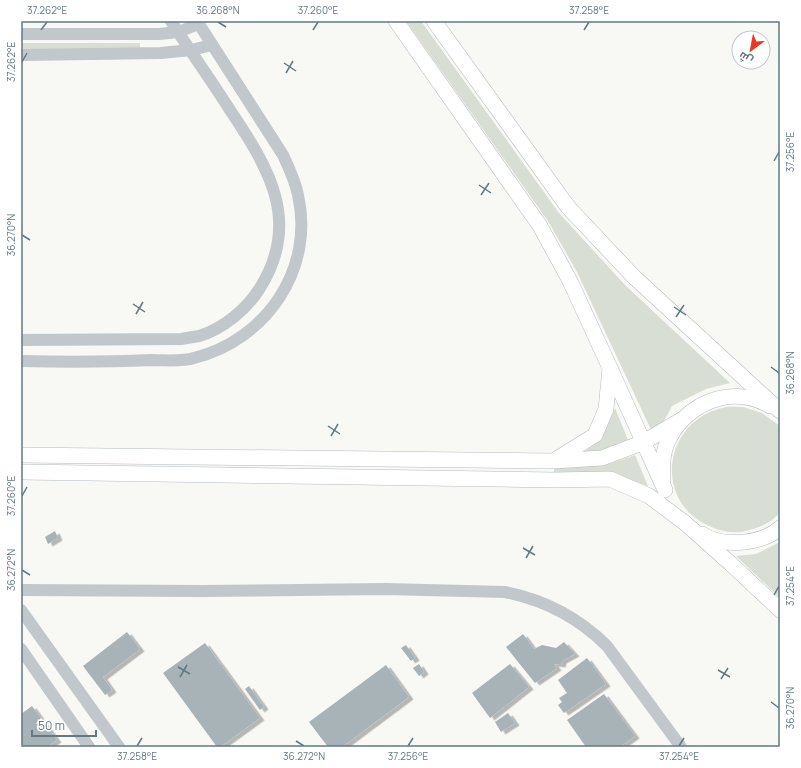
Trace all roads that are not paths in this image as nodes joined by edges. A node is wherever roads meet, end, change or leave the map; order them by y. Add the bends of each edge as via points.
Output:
1 (171, 21) edge
2 (396, 21) edge
3 (434, 21) edge
4 (198, 23) edge
5 (178, 32) junction
6 (21, 34) edge
7 (212, 45) junction
8 (191, 50) junction
9 (21, 55) edge
10 (21, 340) edge
11 (117, 340) junction
12 (21, 361) edge
13 (118, 362) junction
14 (610, 368) junction
15 (780, 412) edge
16 (681, 420) junction
17 (644, 442) junction
18 (21, 455) edge
19 (554, 461) junction
20 (21, 472) edge
21 (665, 490) junction
22 (685, 524) junction
23 (780, 528) edge
24 (21, 590) edge
25 (21, 610) edge
26 (780, 610) edge
27 (21, 649) edge
28 (89, 747) edge
29 (119, 747) edge
30 (681, 747) edge

1 - 5 street
2 - 14 main road via 540,226 570,281
3 - 15 main road via 568,207 634,277
4 - 5 street
4 - 7 street
5 - 6 street
5 - 8 street
7 - 8 street
7 - 13 street via 283,155 292,174 301,216 296,260 289,280 275,305 250,331 232,343 213,353 192,359
8 - 9 street via 161,53
8 - 11 street via 245,132 270,177 279,211 277,246 268,274 256,294 240,312 216,329 200,336 181,339
10 - 11 street
11 - 13 street
12 - 13 street
14 - 17 main road
14 - 19 main road via 606,409 595,435
15 - 16 main road via 763,402 741,397 719,398 698,406
16 - 17 main road
16 - 21 main road via 667,441 662,466
17 - 19 main road via 602,458
17 - 21 main road
18 - 19 main road
20 - 22 main road via 610,479 648,496
21 - 22 main road via 673,508
22 - 23 main road via 706,537 730,543 755,541
22 - 26 main road
24 - 30 street via 386,589 505,592 519,595 560,610 579,622 607,646
25 - 29 street
27 - 28 street

